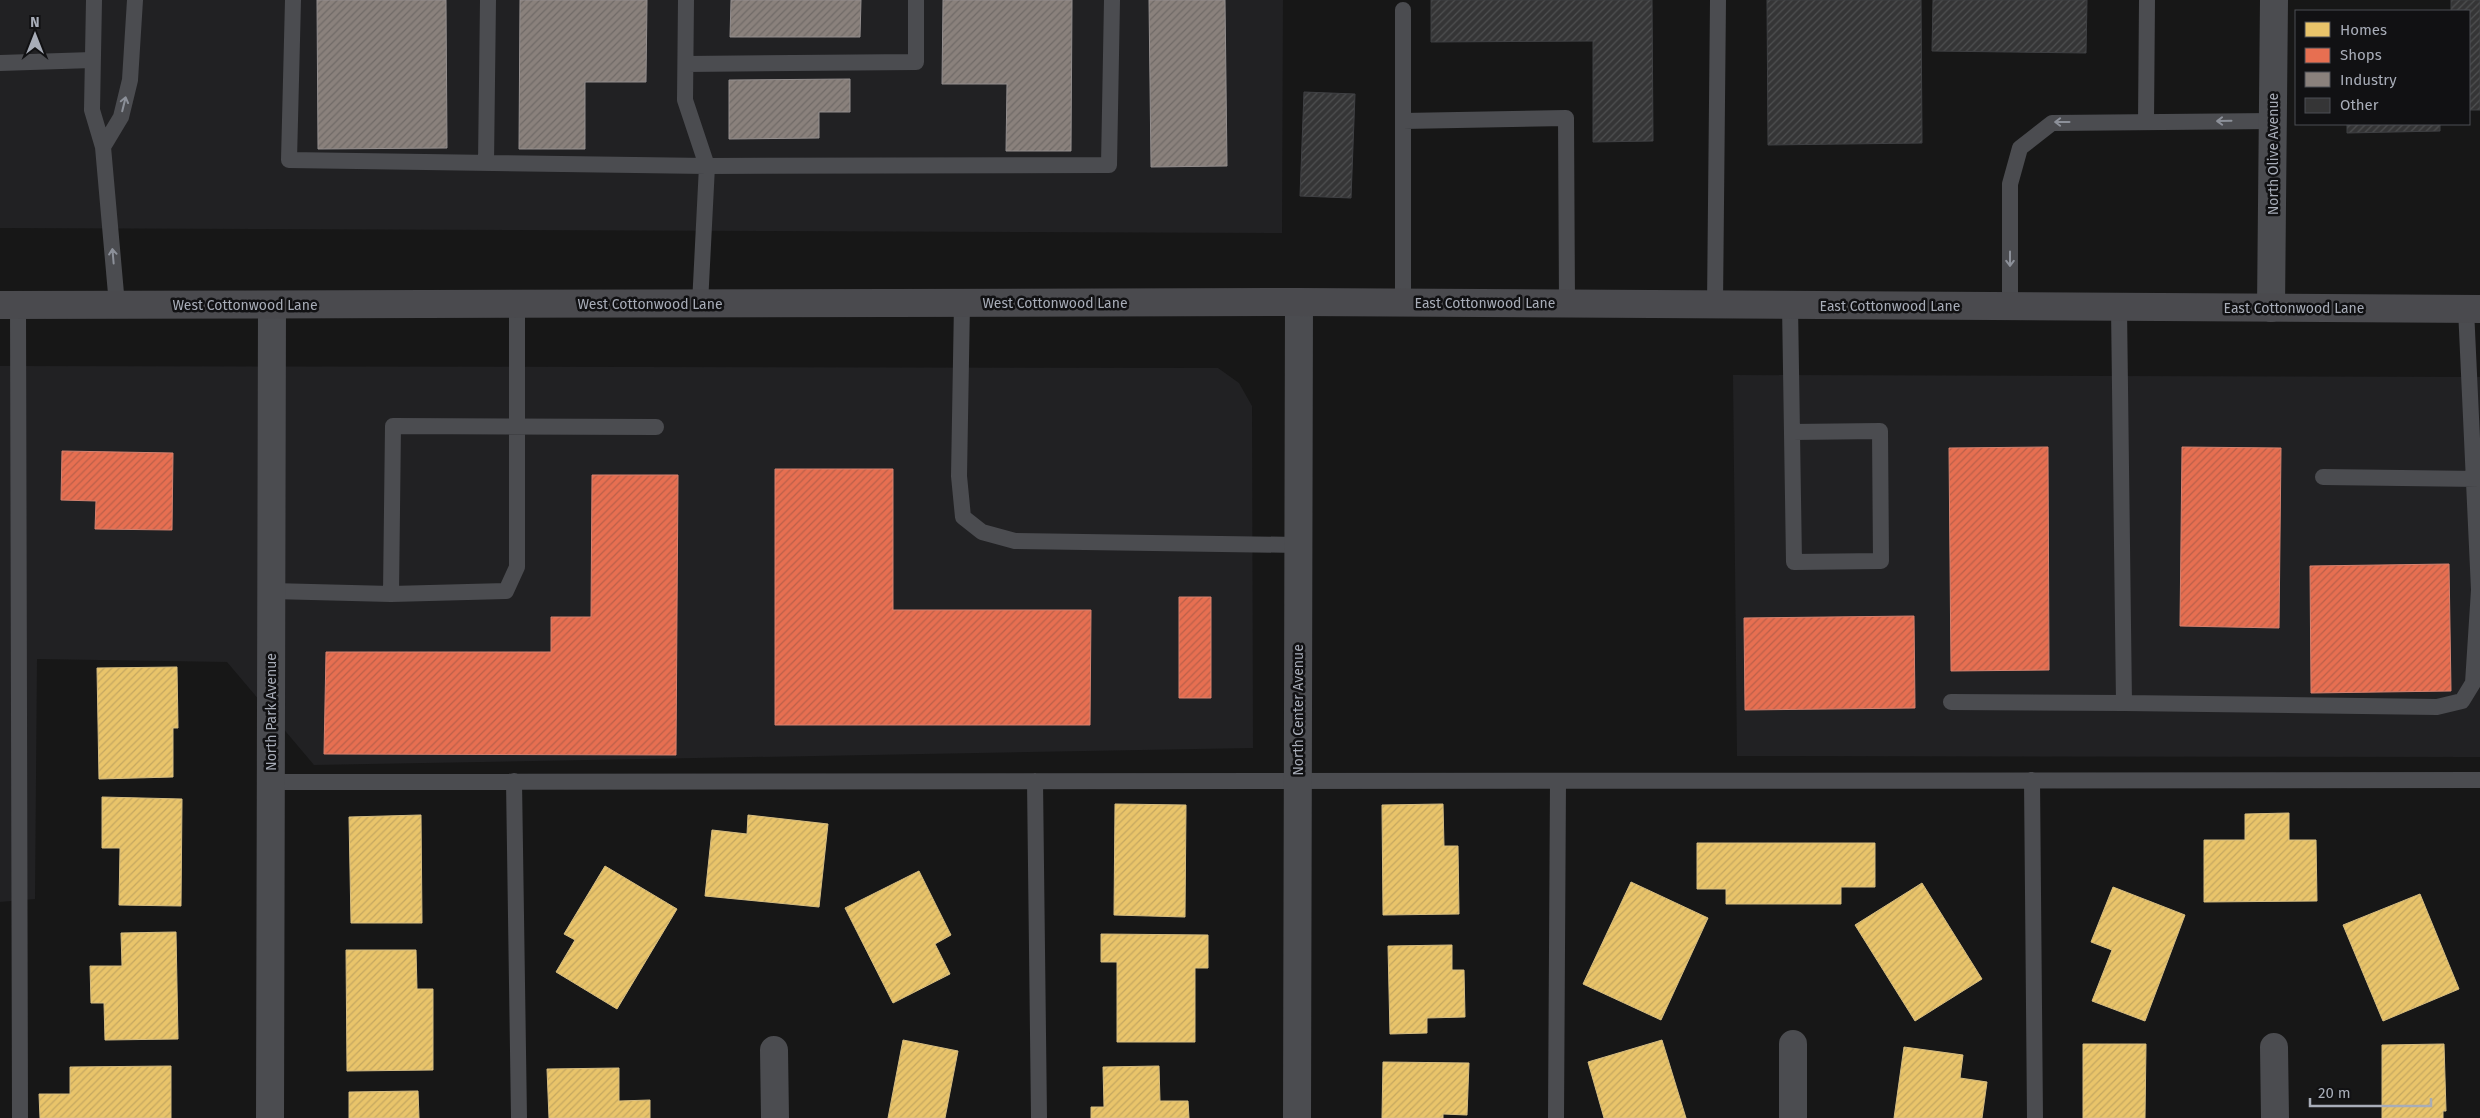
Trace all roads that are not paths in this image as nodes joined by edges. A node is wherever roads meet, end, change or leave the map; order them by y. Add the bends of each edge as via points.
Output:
1 (94, 0) edge
2 (135, 0) edge
3 (293, 0) edge
4 (488, 0) edge
5 (686, 0) edge
6 (916, 0) edge
7 (1112, 0) edge
8 (1718, 0) edge
9 (2147, 0) edge
10 (2274, 0) edge
11 (1403, 10) dead end
12 (92, 60) junction
13 (0, 63) edge
14 (686, 64) junction
15 (2273, 120) junction
16 (1403, 121) junction
17 (2146, 122) junction
18 (103, 147) junction
19 (486, 163) junction
20 (707, 166) junction
21 (1299, 302) junction
22 (962, 303) junction
23 (1403, 303) junction
24 (518, 304) junction
25 (700, 304) junction
26 (1567, 304) junction
27 (9, 305) edge
28 (117, 305) junction
29 (272, 305) junction
30 (1715, 305) junction
31 (1790, 305) junction
32 (2010, 306) junction
33 (2119, 308) junction
34 (2271, 308) junction
35 (2473, 309) edge
36 (518, 426) junction
37 (656, 427) dead end
38 (1792, 432) junction
39 (2323, 477) dead end
40 (2477, 479) edge
41 (1298, 545) junction
42 (272, 591) junction
43 (391, 594) junction
44 (1951, 702) dead end
45 (2124, 704) junction
46 (2032, 780) junction
47 (2480, 780) edge
48 (514, 781) junction
49 (1035, 781) junction
50 (1298, 781) junction
51 (1558, 781) junction
52 (271, 782) junction
53 (1793, 1044) dead end
54 (2274, 1047) dead end
55 (774, 1050) dead end
56 (20, 1118) edge
57 (270, 1118) edge
58 (519, 1118) edge
59 (775, 1118) edge
60 (1038, 1118) edge
61 (1297, 1118) edge
62 (1556, 1118) edge
63 (1794, 1118) edge
64 (2035, 1118) edge
65 (2274, 1118) edge

1 - 12 lane
18 -> 2 lane via 121,117 130,80
3 - 19 lane via 289,160
4 - 19 lane
5 - 14 lane
6 - 14 lane via 916,62
7 - 20 lane via 1109,165
8 - 30 lane
9 - 17 lane
10 - 15 street, North Olive Avenue
11 - 16 lane
12 - 13 lane
12 - 18 lane via 92,110
14 - 20 lane via 685,100
15 -> 17 lane
15 - 34 street, North Olive Avenue
16 - 23 lane
16 - 26 lane via 1566,118
17 -> 32 lane via 2052,122 2020,148 2010,184
28 -> 18 lane
19 - 20 lane
20 - 25 lane
21 - 22 main road, West Cottonwood Lane
21 - 23 main road, East Cottonwood Lane
21 - 41 street, North Center Avenue
22 - 25 main road, West Cottonwood Lane
22 - 41 lane via 962,509 963,517 982,532 1016,541
23 - 26 main road, East Cottonwood Lane
24 - 25 main road, West Cottonwood Lane
24 - 29 main road, West Cottonwood Lane
24 - 36 lane
26 - 30 main road, East Cottonwood Lane
27 - 28 main road, West Cottonwood Lane
27 - 56 lane
28 - 29 main road, West Cottonwood Lane
29 - 42 street, North Park Avenue
30 - 31 main road, East Cottonwood Lane
31 - 32 main road, East Cottonwood Lane
31 - 38 lane
32 - 33 main road, East Cottonwood Lane
33 - 34 main road, East Cottonwood Lane
33 - 45 lane
34 - 35 main road, East Cottonwood Lane
35 - 40 lane
36 - 37 lane
36 - 43 lane via 518,567 506,592
36 - 43 lane via 393,426
38 - 38 lane via 1794,562 1881,561 1880,431
39 - 40 lane
40 - 45 lane via 2477,646 2473,683 2462,701 2436,708
41 - 50 street, North Center Avenue
42 - 43 lane
42 - 52 street, North Park Avenue
44 - 45 lane
46 - 47 lane
46 - 51 lane
46 - 64 lane
48 - 49 lane
48 - 52 lane
48 - 58 lane
49 - 50 lane
49 - 60 lane
50 - 51 lane
50 - 61 street, North Center Avenue
51 - 62 lane
52 - 57 street, North Park Avenue
53 - 63 street
54 - 65 street
55 - 59 street

